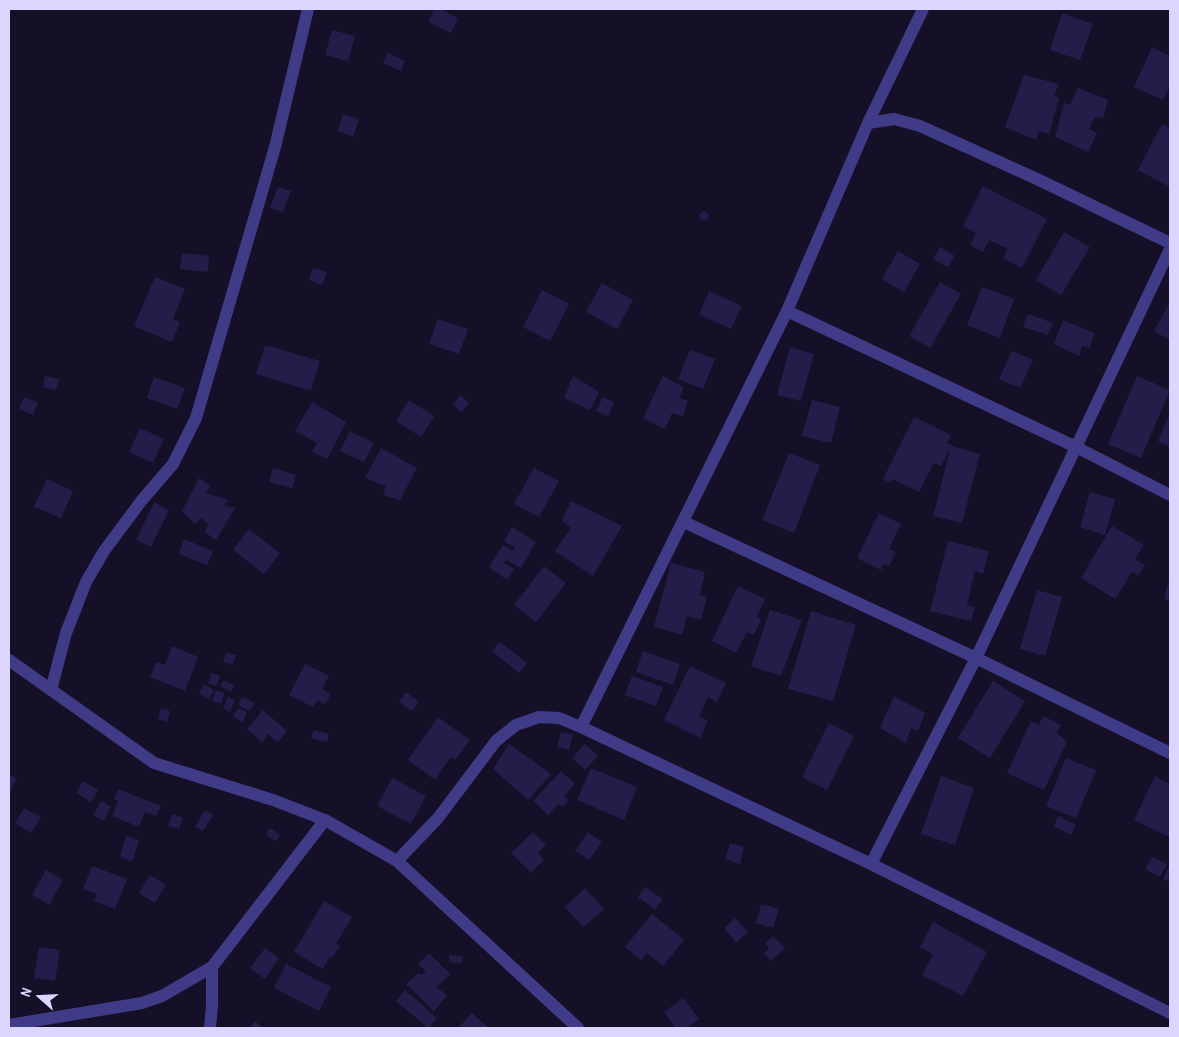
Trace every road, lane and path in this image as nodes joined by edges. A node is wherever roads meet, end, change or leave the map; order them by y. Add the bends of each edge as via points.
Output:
1 (308, 9) edge
2 (923, 9) edge
3 (868, 123) junction
4 (1170, 243) edge
5 (1170, 249) edge
6 (787, 311) junction
7 (1076, 447) junction
8 (1170, 495) edge
9 (684, 522) junction
10 (976, 658) junction
11 (9, 660) edge
12 (51, 690) junction
13 (581, 727) junction
14 (1170, 753) edge
15 (325, 820) junction
16 (397, 861) junction
17 (871, 864) junction
18 (212, 967) junction
19 (1170, 1013) edge
20 (9, 1024) edge
21 (210, 1028) edge
22 (578, 1028) edge

1 - 12 street via 275,147 196,418 173,464 104,551 86,582 66,633
2 - 3 street
3 - 4 street via 894,119 920,126
3 - 6 street
5 - 7 street
6 - 7 street
6 - 9 street
7 - 8 street
7 - 10 street
9 - 10 street
9 - 13 street
10 - 14 street
10 - 17 street
11 - 12 street
12 - 15 street via 154,763 273,800
13 - 16 street via 560,718 539,717 516,725 496,741 438,818
13 - 17 street
15 - 16 street
15 - 18 street
16 - 22 street
17 - 19 street
18 - 20 street via 162,996 142,1003
18 - 21 street

